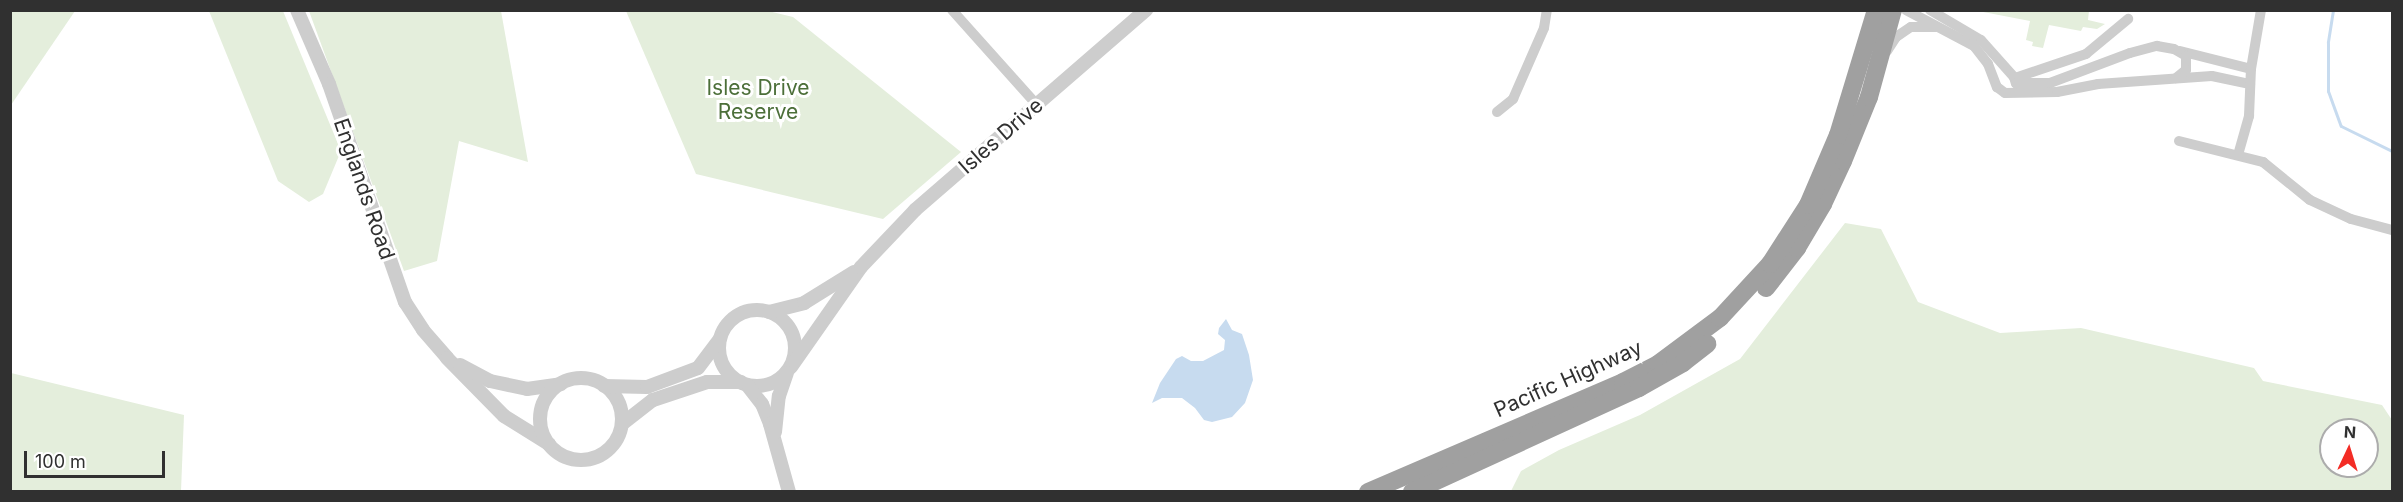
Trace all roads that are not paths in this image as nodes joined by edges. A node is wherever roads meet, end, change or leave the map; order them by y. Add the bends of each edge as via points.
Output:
1 (297, 10) edge
2 (952, 10) edge
3 (1146, 10) edge
4 (1547, 10) edge
5 (1876, 10) edge
6 (1893, 10) edge
7 (1906, 10) edge
8 (1930, 10) edge
9 (2260, 10) edge
10 (966, 14) edge
11 (1941, 14) edge
12 (2128, 18) dead end
13 (1945, 29) junction
14 (2174, 49) junction
15 (2251, 69) junction
16 (1875, 77) junction
17 (2014, 78) junction
18 (2176, 78) junction
19 (1996, 84) junction
20 (2250, 84) junction
21 (2008, 93) junction
22 (1037, 105) junction
23 (1497, 111) dead end
24 (2180, 141) dead end
25 (2238, 155) junction
26 (2392, 230) edge
27 (861, 267) junction
28 (769, 312) junction
29 (720, 339) junction
30 (447, 358) junction
31 (789, 370) junction
32 (561, 384) junction
33 (744, 384) junction
34 (604, 386) junction
35 (622, 424) junction
36 (774, 443) junction
37 (549, 444) junction
38 (789, 492) edge
39 (1368, 492) edge
40 (1412, 492) edge

1 - 30 street, Englands Road via 329,84 398,285 423,330
2 - 10 street
3 - 22 street, Isles Drive
4 - 23 street via 1544,28 1513,99
5 - 39 highway, Pacific Highway via 1838,135 1808,205 1770,264 1720,318 1632,378
6 - 16 highway, Pacific Highway
7 - 13 street
8 - 11 street
9 - 15 street
10 - 22 street
11 - 17 street via 1981,40
12 - 17 street via 2086,54
13 - 16 street via 1919,26 1903,31
13 - 19 street via 1974,46 1988,63
14 - 15 street
14 - 17 street via 2142,49 2044,84
14 - 18 street via 2188,60 2184,73
15 - 20 street
16 - 40 highway, Pacific Highway via 1823,204 1782,269 1726,328 1683,363 1639,388
17 - 19 street via 2000,75
17 - 21 street via 2014,89
18 - 20 street via 2219,77
18 - 21 street via 2098,84 2057,92
19 - 21 street
20 - 25 street via 2249,116
22 - 27 street, Isles Drive via 915,210
24 - 25 street
25 - 26 street via 2263,162 2325,208
27 - 28 street, Englands Road via 804,303
27 - 31 street
28 - 29 street, Englands Road via 754,310 739,315 727,325
28 - 31 street via 792,331 796,353
29 - 33 street via 722,362 729,374
29 - 34 street, Englands Road via 698,368 648,387
30 - 32 street, Englands Road via 490,381 527,389
30 - 37 street, Englands Road via 504,416
31 - 33 street, Englands Road via 769,384
31 - 36 street via 777,407
32 - 34 street, Englands Road via 584,379
32 - 37 street via 549,394 542,408 540,423
33 - 35 street, Englands Road via 707,382 653,400
33 - 36 street via 762,404
34 - 35 street via 618,402
35 - 37 street, Englands Road via 609,449 589,459 567,457
36 - 38 street

